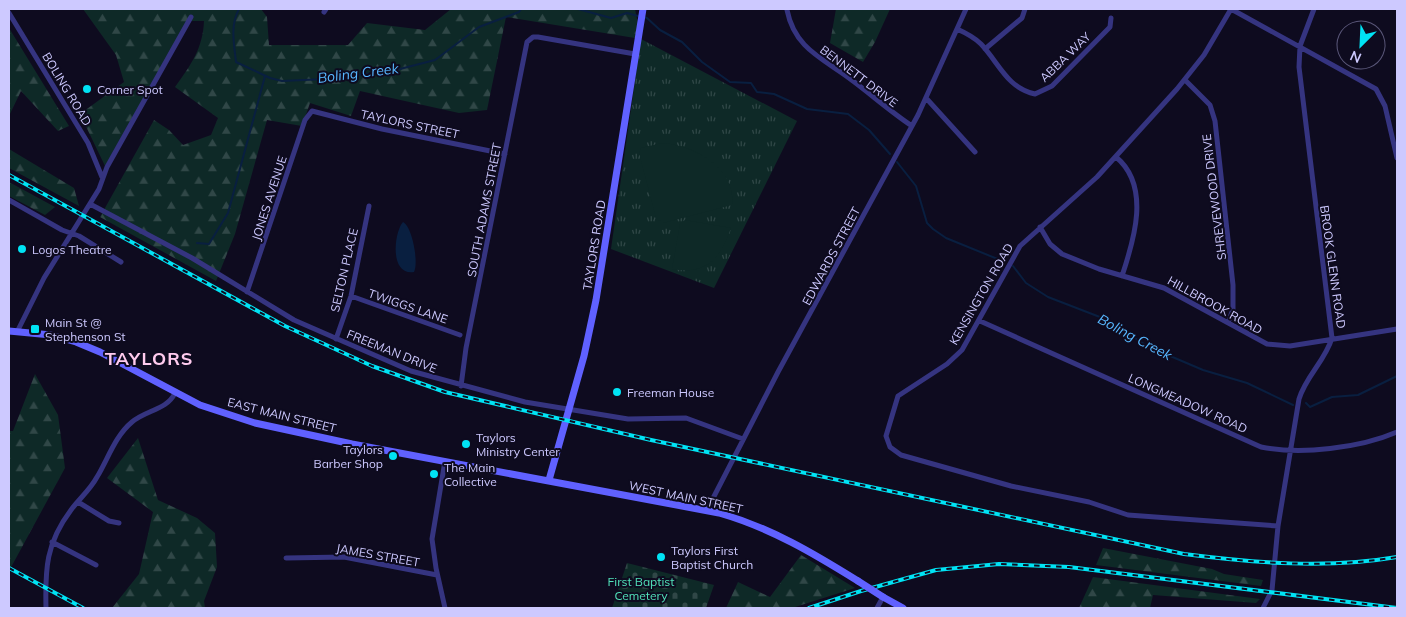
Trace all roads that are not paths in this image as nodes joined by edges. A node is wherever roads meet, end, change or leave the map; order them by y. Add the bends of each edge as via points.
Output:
1 (966, 9) edge
2 (1025, 9) edge
3 (1231, 9) edge
4 (1314, 9) edge
5 (787, 10) dead end
6 (642, 12) edge
7 (9, 14) edge
8 (191, 17) dead end
9 (1111, 18) dead end
10 (958, 29) junction
11 (1300, 46) junction
12 (985, 49) junction
13 (636, 54) junction
14 (1184, 80) junction
15 (926, 98) junction
16 (312, 112) joint
17 (912, 126) junction
18 (975, 152) dead end
19 (505, 154) junction
20 (1116, 157) junction
21 (1397, 158) edge
22 (102, 177) junction
23 (9, 200) edge
24 (90, 204) junction
25 (369, 206) dead end
26 (1040, 227) junction
27 (70, 233) junction
28 (121, 262) dead end
29 (1122, 276) junction
30 (247, 292) junction
31 (351, 296) junction
32 (980, 321) junction
33 (1228, 323) junction
34 (1397, 329) edge
35 (9, 331) edge
36 (17, 332) junction
37 (460, 335) dead end
38 (1332, 338) junction
39 (336, 339) junction
40 (461, 386) junction
41 (175, 393) junction
42 (570, 408) junction
43 (1397, 432) edge
44 (743, 439) junction
45 (1290, 450) junction
46 (445, 461) junction
47 (549, 480) junction
48 (78, 502) junction
49 (707, 510) junction
50 (119, 523) dead end
51 (1278, 526) junction
52 (52, 542) junction
53 (286, 558) dead end
54 (96, 565) dead end
55 (437, 575) junction
56 (883, 597) junction
57 (46, 608) edge
58 (445, 608) edge
59 (876, 608) edge
60 (903, 608) edge
61 (1263, 608) edge

1 - 10 street, EDWARDS STREET
2 - 12 street via 1022,18
3 - 11 street
3 - 14 street, KENSINGTON ROAD via 1204,55
4 - 11 street, BROOK GLENN ROAD
5 - 17 street, BENNETT DRIVE via 794,32 813,54
6 - 13 street, TAYLORS ROAD
7 - 22 street, BOLING ROAD via 88,143
8 - 22 street
9 - 12 street, ABBA WAY via 1110,26 1043,92 1034,94 1018,89
10 - 12 street, ABBA WAY via 974,37
10 - 15 street, EDWARDS STREET
11 - 21 street via 1376,89 1385,106
11 - 38 street, BROOK GLENN ROAD via 1300,88
13 - 19 street, SOUTH ADAMS STREET via 538,37 529,40
13 - 42 street, TAYLORS ROAD via 596,300
14 - 20 street, KENSINGTON ROAD
14 - 33 street, SHREVEWOOD DRIVE via 1210,105 1215,121 1234,284 1233,310
15 - 17 street, EDWARDS STREET
15 - 18 street
16 - 19 street, TAYLORS STREET
16 - 30 street, JONES AVENUE via 305,120
17 - 44 street, EDWARDS STREET
19 - 40 street, SOUTH ADAMS STREET
20 - 26 street, KENSINGTON ROAD via 1080,194
20 - 29 street via 1132,177 1137,219
22 - 24 street
23 - 27 street
24 - 27 street
24 - 30 street, FREEMAN DRIVE via 192,258
25 - 31 street, SELTON PLACE
26 - 29 street, HILLBROOK ROAD via 1050,244 1062,254
26 - 32 street, KENSINGTON ROAD via 1017,250
27 - 28 street
27 - 36 street
29 - 33 street, HILLBROOK ROAD via 1164,288
30 - 39 street, FREEMAN DRIVE via 294,320
31 - 37 street, TWIGGS LANE
31 - 39 street, SELTON PLACE
32 - 45 street, LONGMEADOW ROAD via 1251,443
32 - 51 street, KENSINGTON ROAD via 956,357 896,399 886,436 888,444 897,453 942,468 1080,500 1128,515
33 - 38 street, HILLBROOK ROAD via 1271,345 1290,346
34 - 38 street, HILLBROOK ROAD
35 - 36 street, EAST MAIN STREET
36 - 41 street, EAST MAIN STREET via 50,336 93,348
38 - 45 street, BROOK GLENN ROAD via 1328,351 1301,392
39 - 40 street, FREEMAN DRIVE via 411,371
40 - 42 street, FREEMAN DRIVE via 525,402
41 - 46 street, EAST MAIN STREET via 255,423
41 - 48 street via 167,404 126,427 96,480
42 - 44 street, FREEMAN DRIVE via 628,419 686,418
42 - 47 street, TAYLORS ROAD
43 - 45 street, LONGMEADOW ROAD via 1369,442
44 - 49 street, EDWARDS STREET
45 - 51 street, BROOK GLENN ROAD
46 - 47 street, WEST MAIN STREET
46 - 55 street via 432,539
47 - 49 street, WEST MAIN STREET
48 - 50 street via 109,521
48 - 52 street
49 - 56 street, WEST MAIN STREET, bridge via 776,533
51 - 61 street, BROOK GLENN ROAD via 1272,590
52 - 54 street
52 - 57 street via 46,559
53 - 55 street, JAMES STREET via 344,557
55 - 58 street
56 - 59 street
56 - 60 street, WEST MAIN STREET

